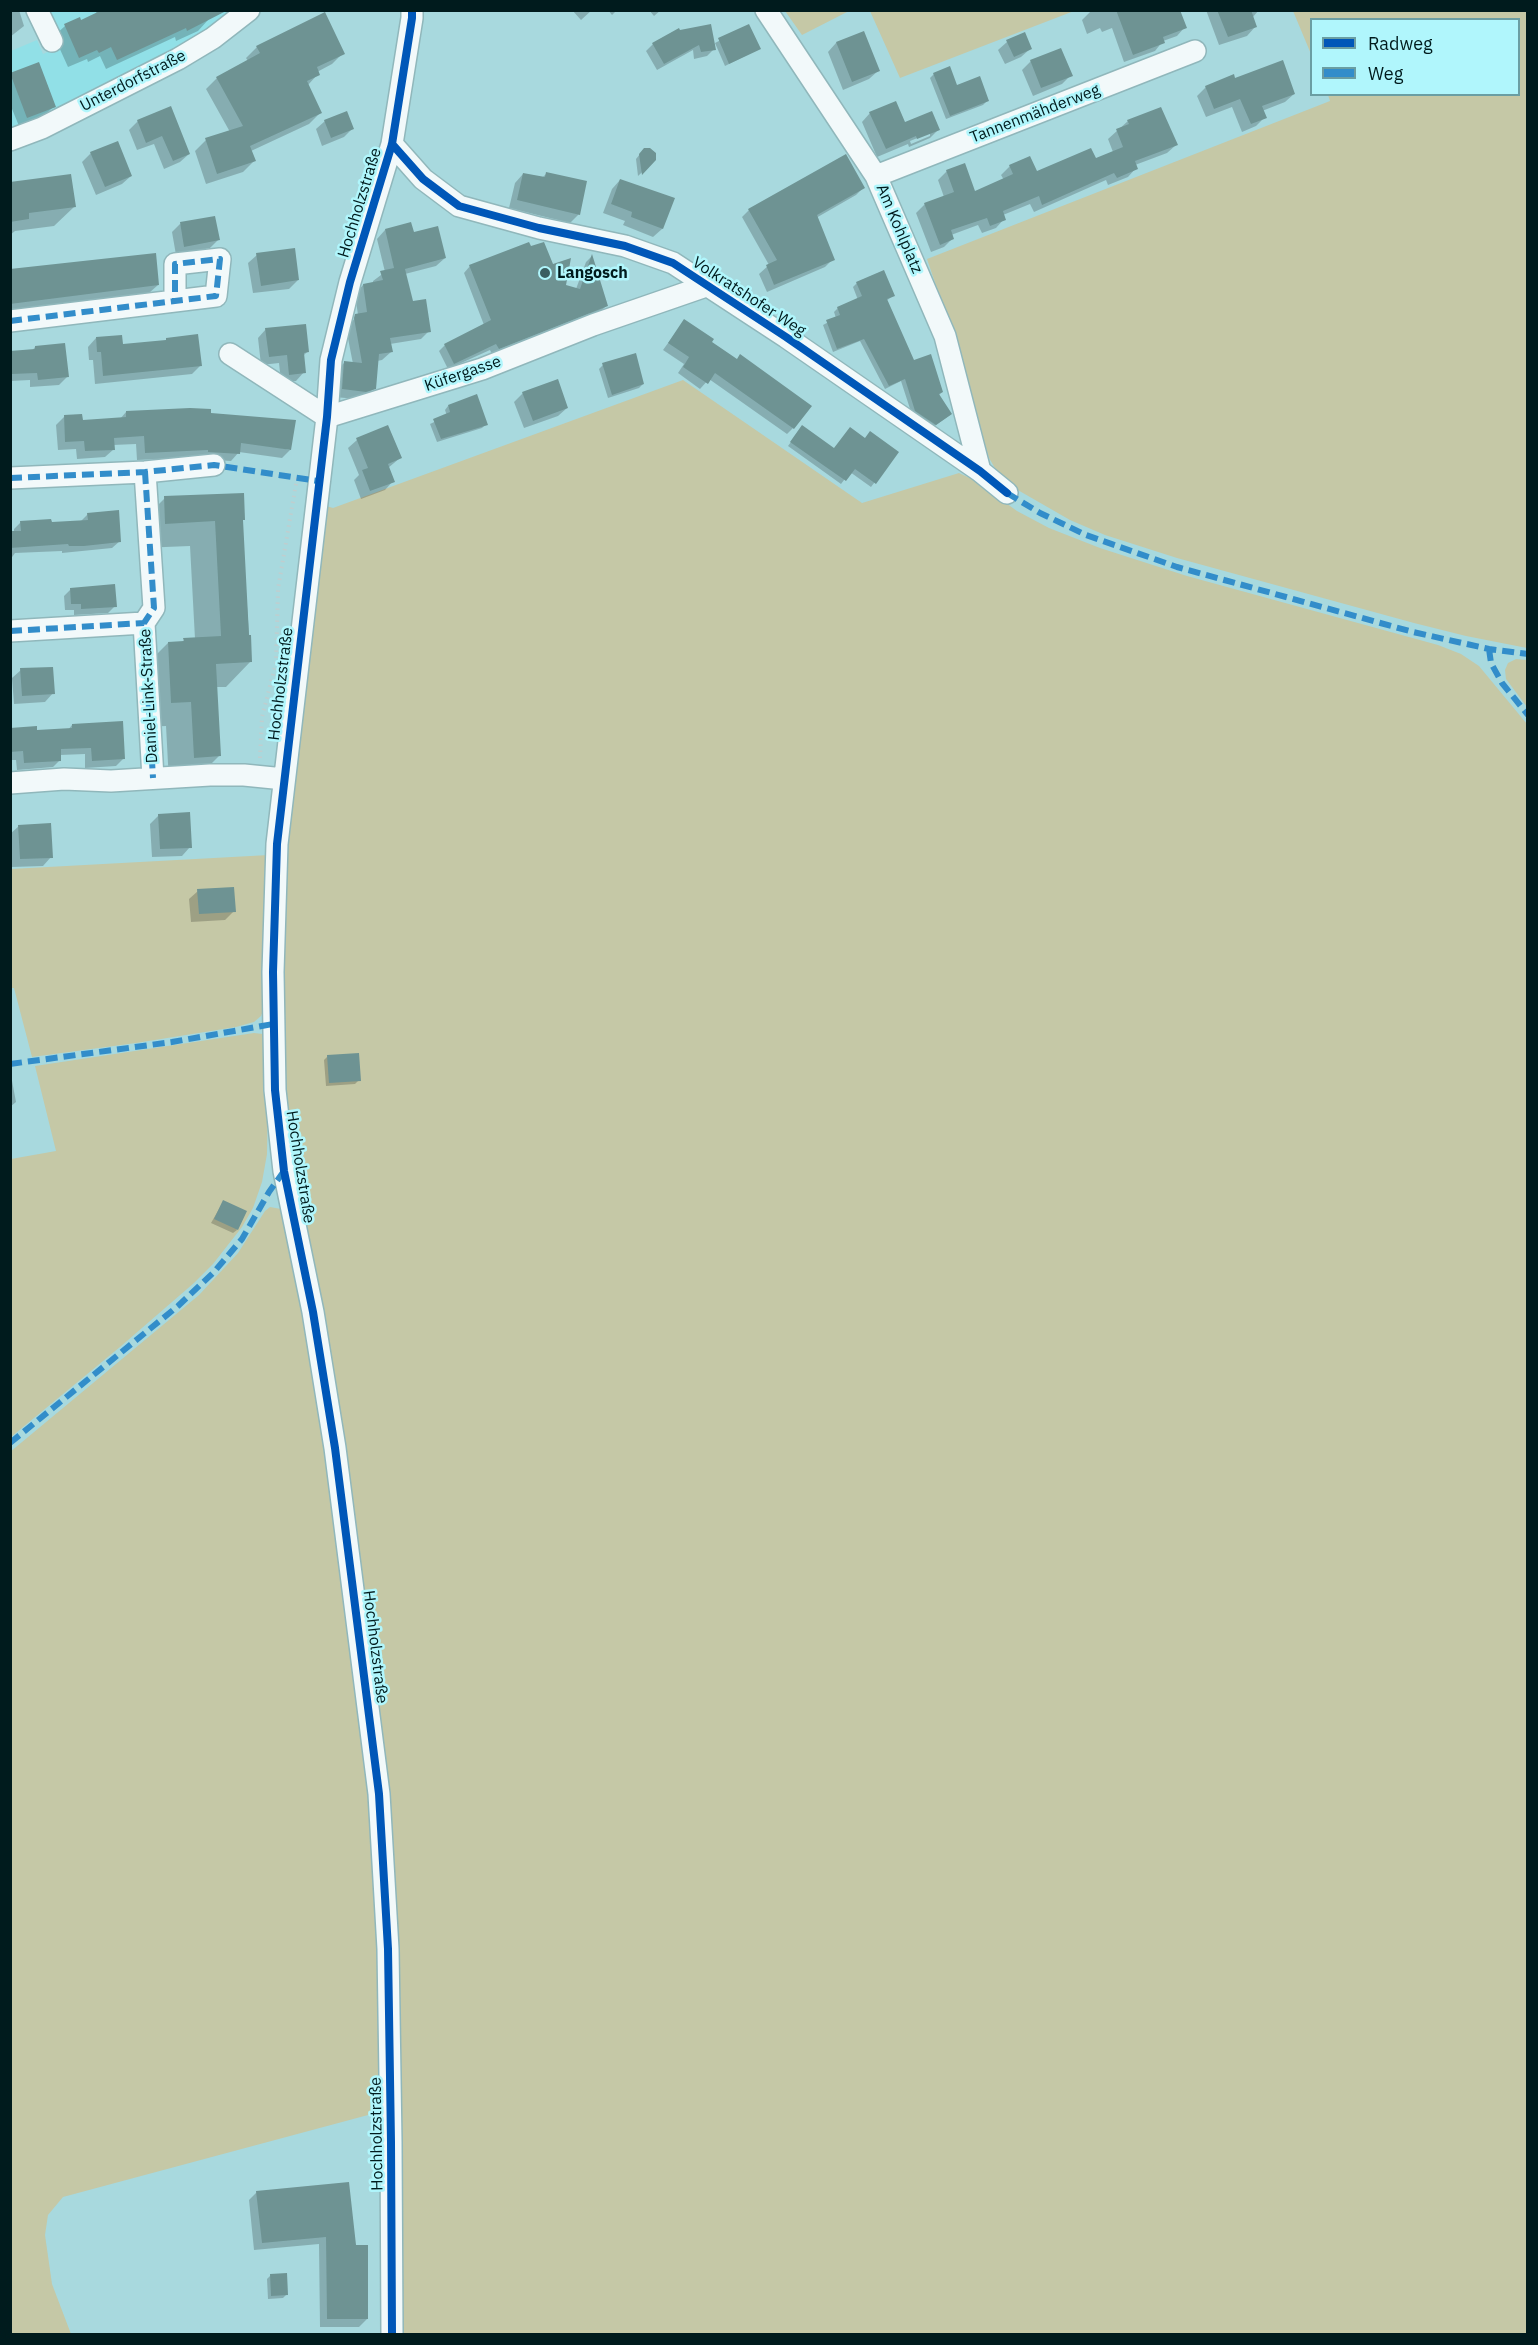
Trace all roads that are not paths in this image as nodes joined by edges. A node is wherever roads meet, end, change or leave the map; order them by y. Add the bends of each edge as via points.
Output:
1 (37, 10) edge
2 (249, 10) edge
3 (412, 10) edge
4 (766, 10) edge
5 (52, 41) dead end
6 (1195, 51) dead end
7 (10, 140) edge
8 (392, 144) junction
9 (876, 176) junction
10 (706, 286) junction
11 (175, 301) dead end
12 (10, 321) edge
13 (230, 354) dead end
14 (327, 417) junction
15 (213, 465) dead end
16 (980, 471) junction
17 (145, 472) junction
18 (10, 478) edge
19 (1007, 493) dead end
20 (144, 623) junction
21 (10, 631) edge
22 (153, 778) junction
23 (284, 779) junction
24 (10, 783) edge
25 (392, 2334) edge

1 - 5 street
2 - 7 street, Unterdorfstraße via 178,59 42,128
3 - 8 street, Hochholzstraße
4 - 9 street, Am Kohlplatz
6 - 9 street, Tannenmähderweg
8 - 10 street, Volkratshofer Weg via 423,179 459,206 625,246 673,263
8 - 14 street, Hochholzstraße via 331,360
9 - 16 street, Am Kohlplatz via 945,336
10 - 14 street, Küfergasse via 482,369
10 - 16 street, Volkratshofer Weg
11 - 12 street
13 - 14 street
14 - 23 street, Hochholzstraße
15 - 17 street
16 - 19 street, Volkratshofer Weg
17 - 18 street
17 - 20 street, Daniel-Link-Straße via 154,608
20 - 21 street
20 - 22 street, Daniel-Link-Straße
22 - 23 street via 210,775
22 - 24 street
23 - 25 street, Hochholzstraße via 274,913 275,1090 284,1171 335,1448 379,1794 388,1972

